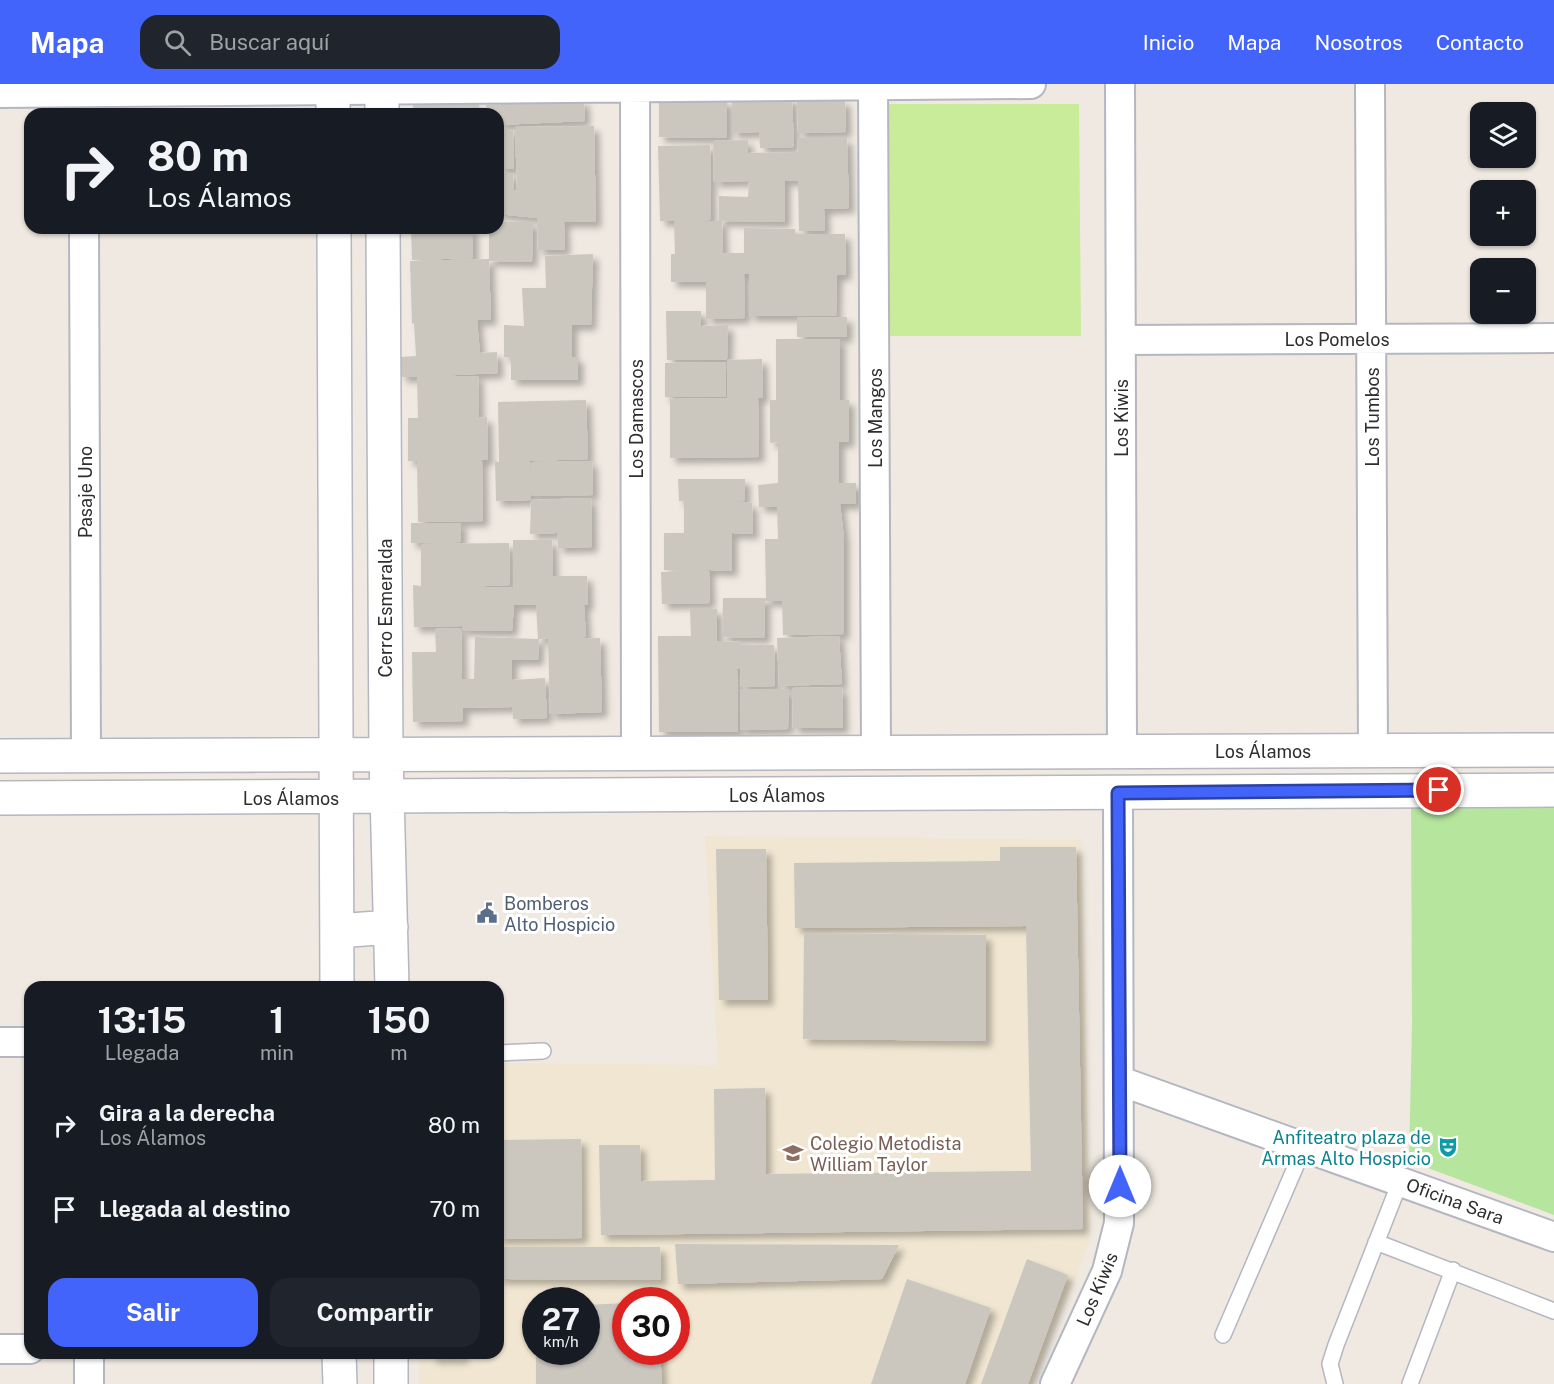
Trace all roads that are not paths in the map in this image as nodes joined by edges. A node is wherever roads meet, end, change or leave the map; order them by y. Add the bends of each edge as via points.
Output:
1 (1030, 84) edge
2 (1120, 84) edge
3 (1370, 84) edge
4 (873, 85) edge
5 (636, 86) edge
6 (0, 93) edge
7 (333, 96) edge
8 (382, 96) edge
9 (83, 97) edge
10 (84, 234) edge
11 (334, 234) edge
12 (383, 234) edge
13 (1554, 338) edge
14 (1371, 339) junction
15 (1121, 340) junction
16 (1373, 750) junction
17 (1554, 750) edge
18 (1122, 751) junction
19 (876, 752) junction
20 (636, 753) junction
21 (336, 754) junction
22 (386, 754) junction
23 (86, 755) junction
24 (0, 756) edge
25 (1554, 790) edge
26 (1118, 793) junction
27 (387, 796) junction
28 (0, 798) edge
29 (336, 798) junction
30 (391, 927) junction
31 (338, 931) junction
32 (337, 981) edge
33 (392, 981) edge
34 (0, 1042) edge
35 (24, 1042) edge
36 (543, 1051) dead end
37 (504, 1053) edge
38 (1120, 1081) junction
39 (1304, 1147) junction
40 (1400, 1182) junction
41 (1554, 1237) edge
42 (1376, 1242) junction
43 (1453, 1270) junction
44 (1554, 1311) edge
45 (1223, 1335) dead end
46 (0, 1348) edge
47 (24, 1349) edge
48 (89, 1359) edge
49 (339, 1359) edge
50 (391, 1359) edge
51 (89, 1384) edge
52 (340, 1384) edge
53 (391, 1384) edge
54 (1055, 1384) edge
55 (1335, 1384) edge
56 (1410, 1384) edge

1 - 4 street
2 - 15 street, Los Kiwis
3 - 14 street, Los Tumbos
4 - 5 street
4 - 19 street, Los Mangos
5 - 8 street
5 - 20 street, Los Damascos
6 - 9 street
7 - 8 street
7 - 9 street
10 - 23 street, Pasaje Uno
11 - 21 street
12 - 22 street, Cerro Esmeralda
13 - 14 street, Los Pomelos
14 - 15 street, Los Pomelos
14 - 16 street, Los Tumbos
15 - 18 street, Los Kiwis
16 - 17 street, Los Álamos
16 - 18 street, Los Álamos
18 - 19 street, Los Álamos
19 - 20 street, Los Álamos
20 - 22 street, Los Álamos
21 - 22 street, Los Álamos
21 - 23 street, Los Álamos
21 - 29 street
22 - 27 street, Cerro Esmeralda
23 - 24 street, Los Álamos
25 - 26 street, Los Álamos
26 - 27 street, Los Álamos
26 - 38 street, Los Kiwis
27 - 29 street, Los Álamos
27 - 30 street, Cerro Esmeralda
28 - 29 street, Los Álamos
29 - 31 street
30 - 31 street
30 - 33 street, Cerro Esmeralda
31 - 32 street
34 - 35 street
36 - 37 lane
38 - 39 street, Oficina Sara
38 - 54 street, Los Kiwis via 1117,1238 1107,1271
39 - 40 street, Oficina Sara
39 - 45 lane
40 - 41 street, Oficina Sara
40 - 42 lane
42 - 43 lane
42 - 55 lane via 1330,1364
43 - 44 lane
43 - 56 lane
46 - 47 street
48 - 51 street
49 - 52 street
50 - 53 street

